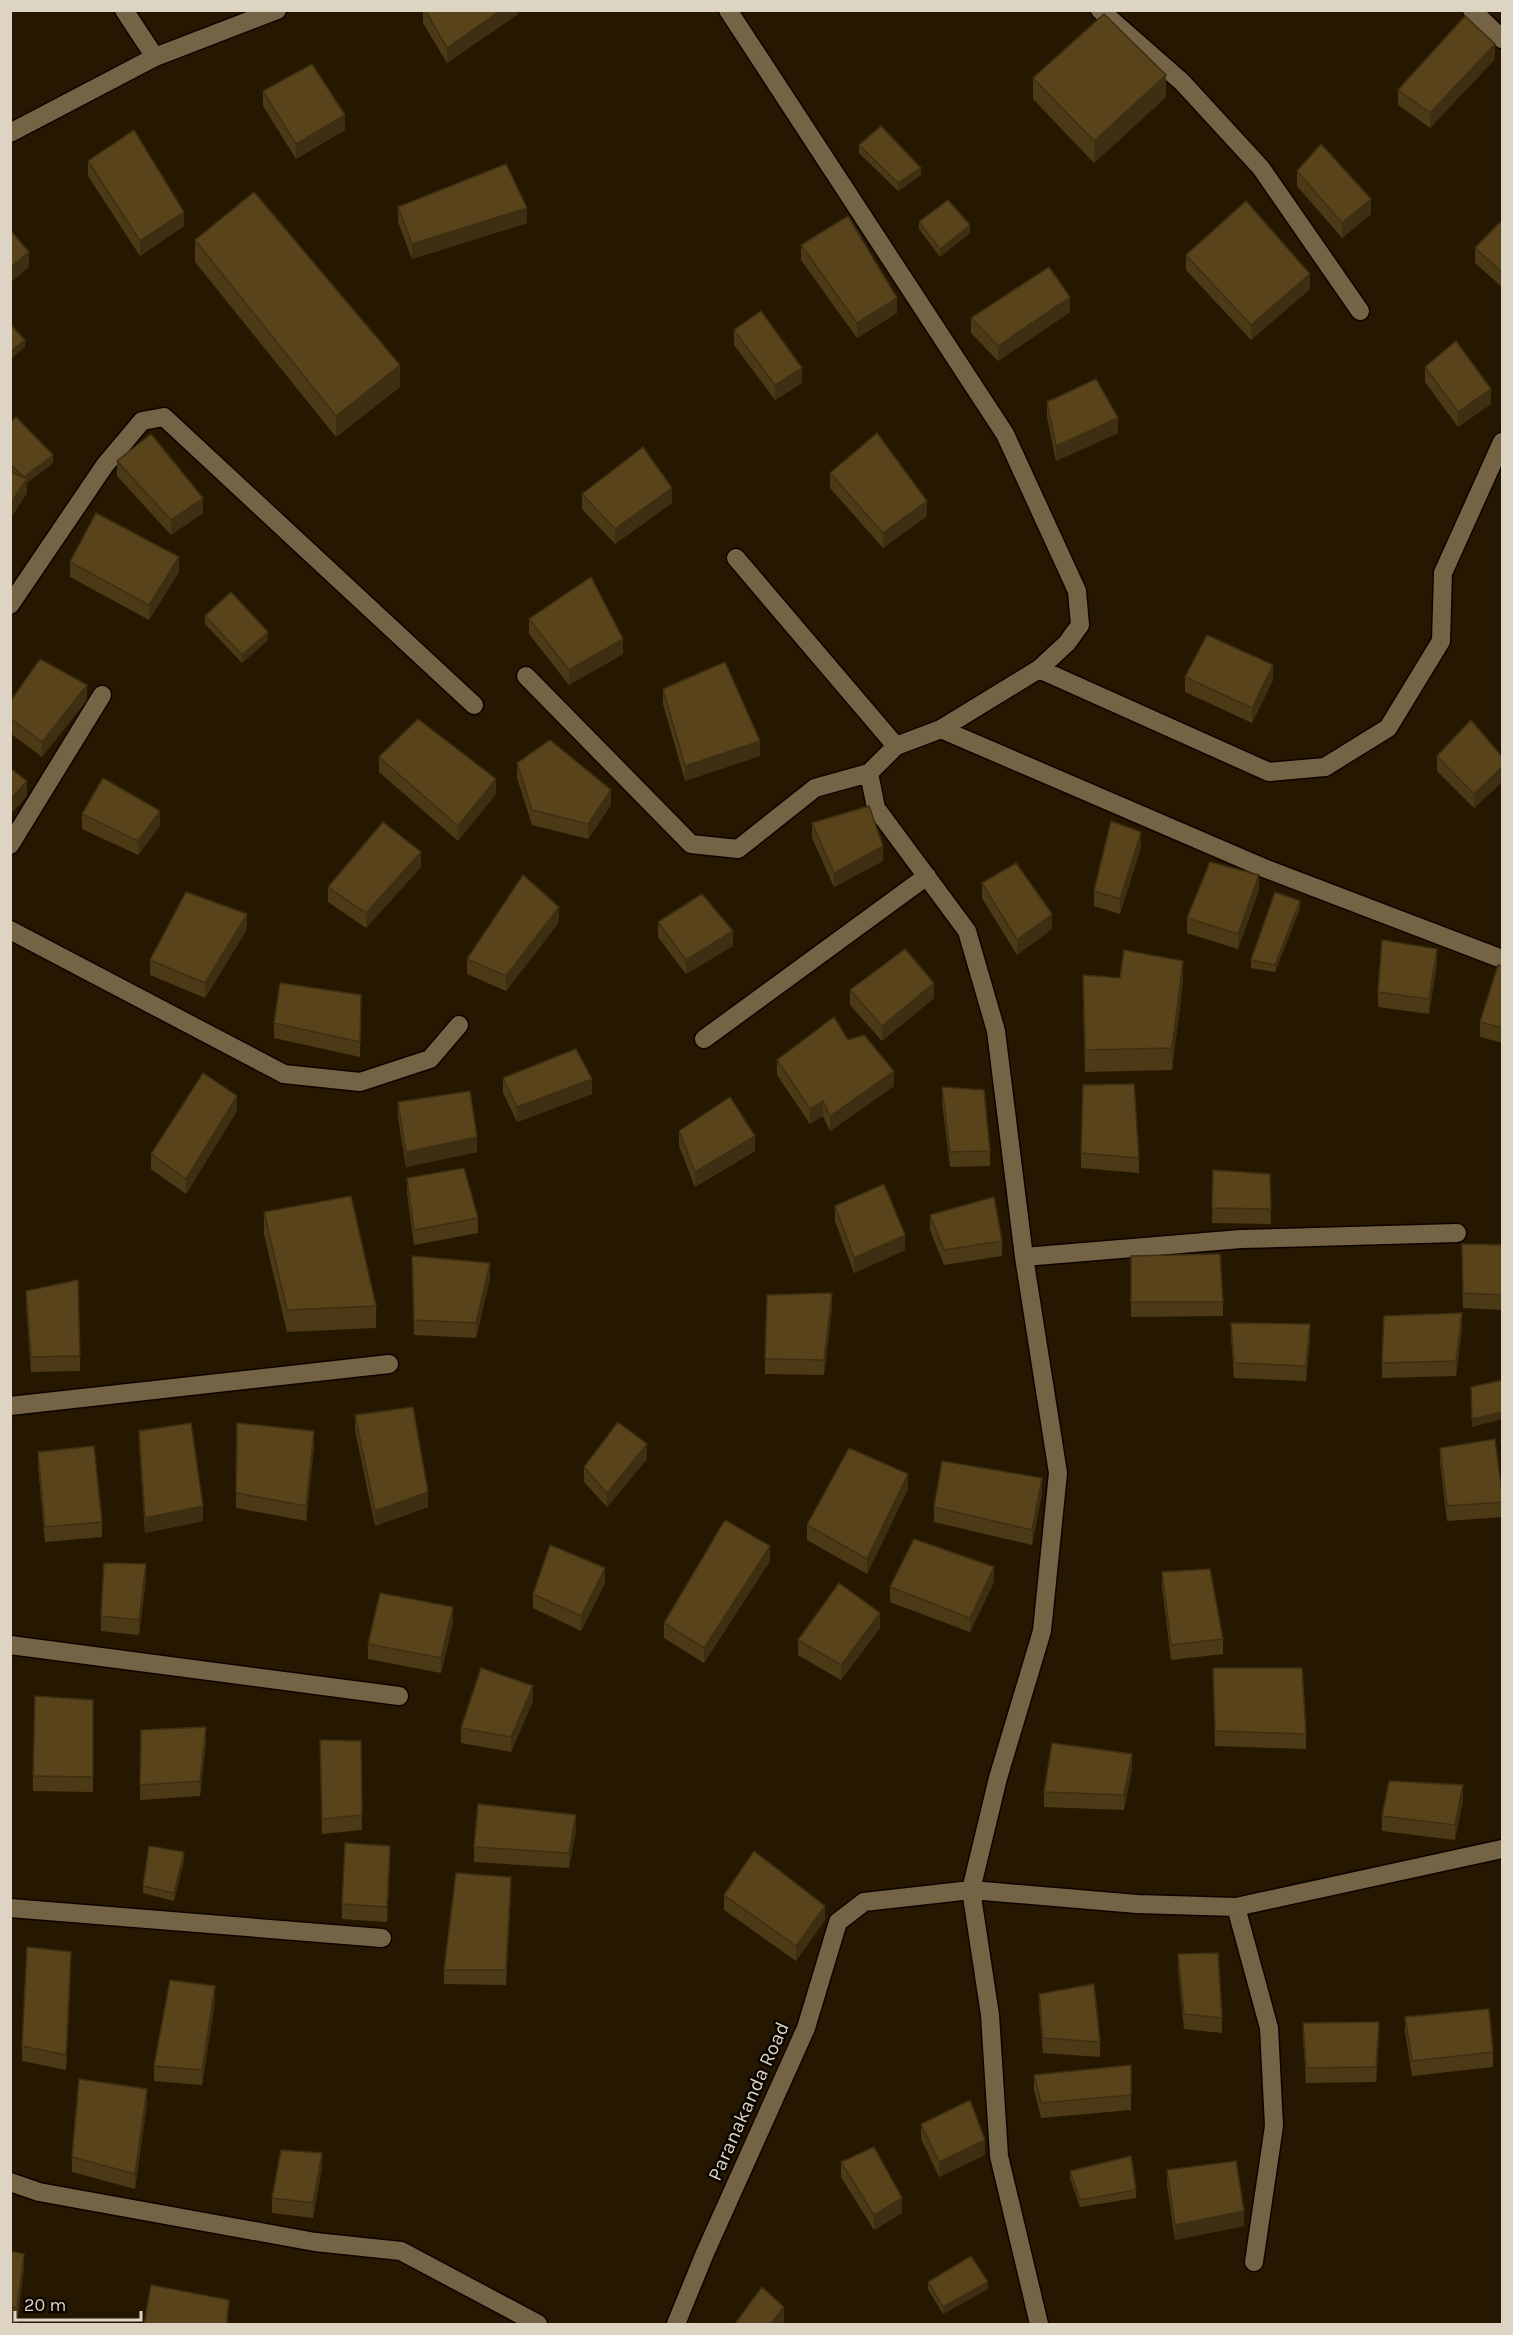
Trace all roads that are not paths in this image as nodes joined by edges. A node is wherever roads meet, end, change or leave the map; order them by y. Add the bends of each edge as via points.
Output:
1 (124, 10) edge
2 (277, 10) edge
3 (728, 10) edge
4 (1100, 10) edge
5 (1472, 10) edge
6 (1503, 39) edge
7 (155, 57) junction
8 (10, 133) edge
9 (1360, 310) dead end
10 (1503, 442) edge
11 (736, 558) dead end
12 (10, 604) edge
13 (1039, 669) junction
14 (526, 676) dead end
15 (102, 695) dead end
16 (474, 705) dead end
17 (941, 729) junction
18 (896, 746) junction
19 (869, 773) junction
20 (10, 845) edge
21 (927, 876) junction
22 (10, 930) edge
23 (1503, 959) edge
24 (459, 1025) dead end
25 (704, 1038) dead end
26 (1457, 1233) dead end
27 (1024, 1257) junction
28 (389, 1364) dead end
29 (10, 1406) edge
30 (10, 1645) edge
31 (399, 1696) dead end
32 (1503, 1849) edge
33 (971, 1890) junction
34 (1236, 1906) junction
35 (10, 1908) edge
36 (382, 1938) dead end
37 (10, 2182) edge
38 (1254, 2262) dead end
39 (538, 2325) edge
40 (676, 2325) edge
41 (1039, 2325) edge

1 - 7 street
2 - 7 street
3 - 13 street via 1005,434 1077,591 1080,625
4 - 9 street via 1182,82 1261,168
5 - 6 street
7 - 8 street
10 - 13 street via 1443,573 1441,641 1388,728 1325,767 1269,772
11 - 18 street
12 - 16 street via 105,465 142,421 164,417
13 - 17 street
14 - 19 street via 690,844 738,849 815,788
15 - 20 street
17 - 18 street
17 - 23 street via 1264,868
18 - 19 street
19 - 21 street via 876,808
21 - 25 street
21 - 27 street via 967,931 996,1032
22 - 24 street via 284,1074 360,1082 430,1059
26 - 27 street via 1241,1239
27 - 33 street via 1058,1473 1042,1631 998,1778
28 - 29 street
30 - 31 street
32 - 34 street
33 - 34 street via 1137,1904
33 - 40 street, Paranakanda Road via 864,1902 838,1922 806,2028
33 - 41 street via 990,2015 999,2156
34 - 38 street via 1269,2028 1274,2126
35 - 36 street
37 - 39 street via 39,2192 315,2242 401,2251

